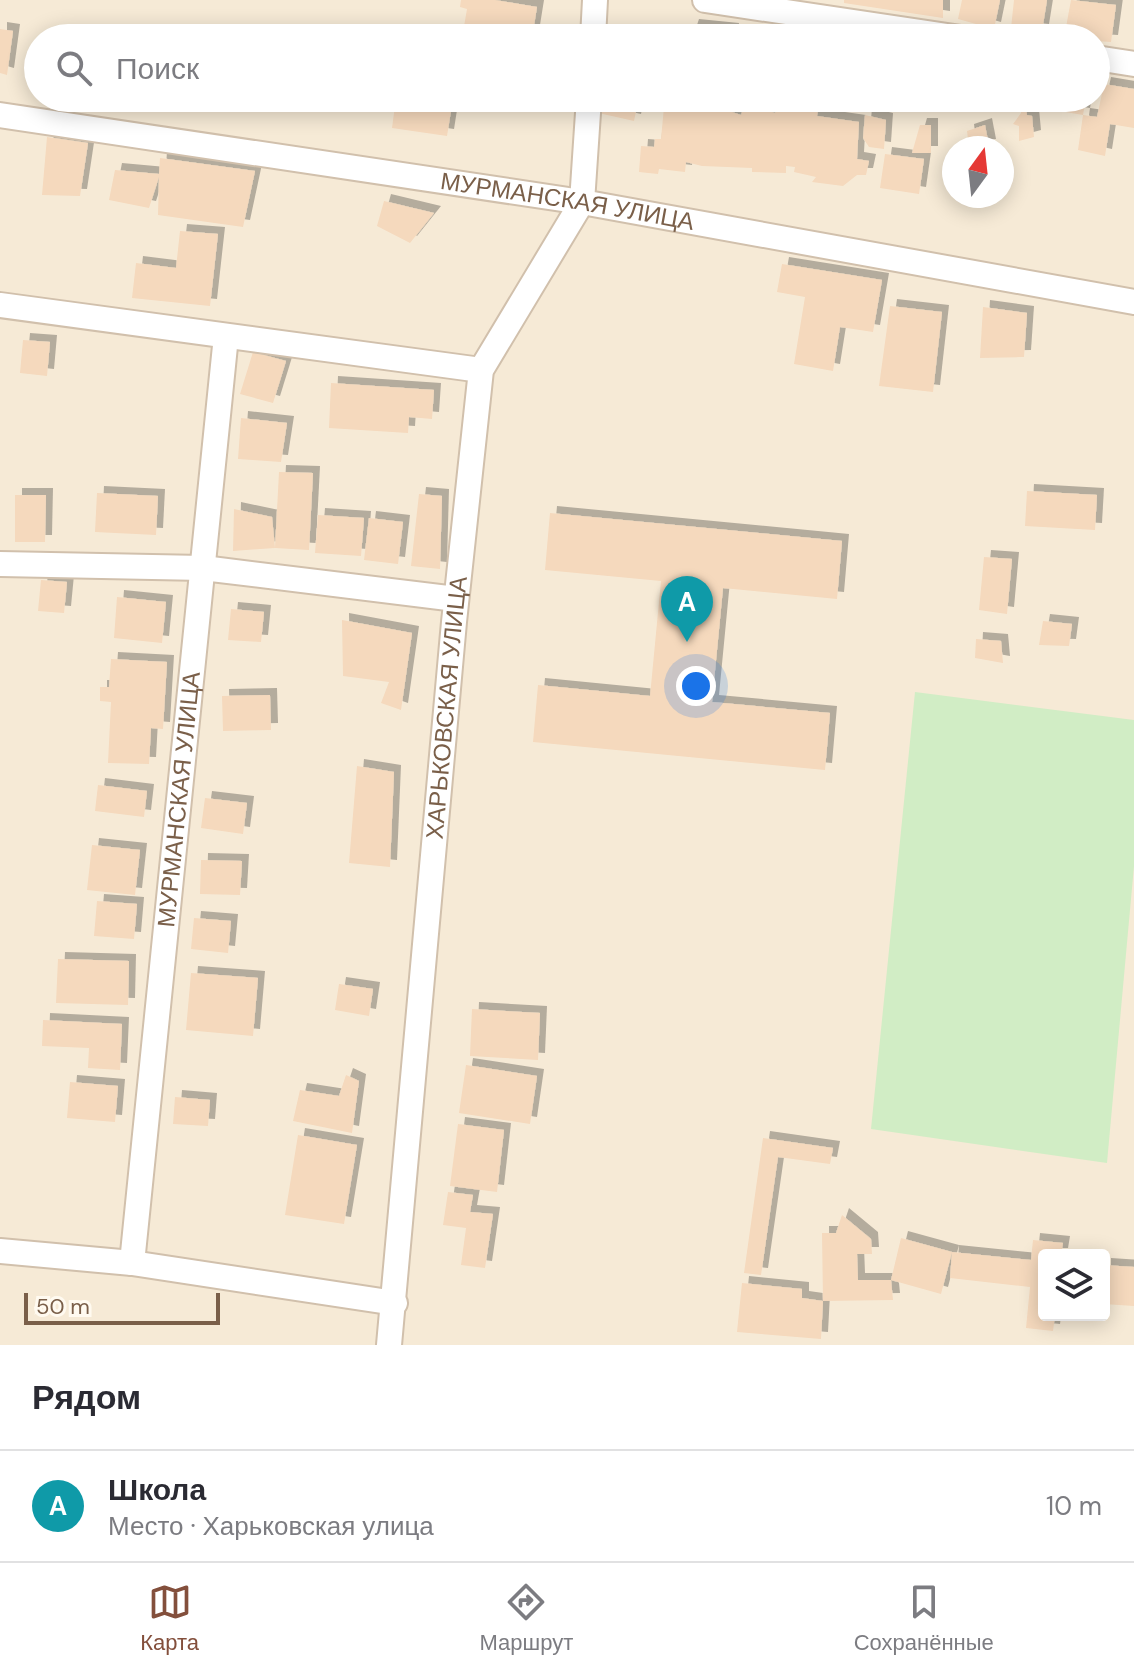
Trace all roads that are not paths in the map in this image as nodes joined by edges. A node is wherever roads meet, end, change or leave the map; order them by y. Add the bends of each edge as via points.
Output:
1 (595, 0) edge
2 (705, 0) edge
3 (594, 24) edge
4 (867, 24) edge
5 (1110, 60) edge
6 (1134, 64) edge
7 (588, 112) edge
8 (0, 115) edge
9 (582, 202) junction
10 (1134, 302) edge
11 (0, 305) edge
12 (226, 336) junction
13 (481, 370) junction
14 (0, 564) edge
15 (203, 568) junction
16 (456, 599) junction
17 (0, 1251) edge
18 (132, 1263) junction
19 (395, 1303) junction
20 (389, 1345) edge

1 - 3 street
2 - 4 street
5 - 6 street
7 - 9 street, ХАРЬКОВСКАЯ УЛИЦА
8 - 9 street, МУРМАНСКАЯ УЛИЦА
9 - 10 street, МУРМАНСКАЯ УЛИЦА
9 - 13 street, ХАРЬКОВСКАЯ УЛИЦА
11 - 12 street
12 - 13 street
12 - 15 street, МУРМАНСКАЯ УЛИЦА
13 - 16 street, ХАРЬКОВСКАЯ УЛИЦА
14 - 15 street
15 - 16 street
15 - 18 street, МУРМАНСКАЯ УЛИЦА
16 - 19 street, ХАРЬКОВСКАЯ УЛИЦА
17 - 18 street
18 - 19 street
19 - 20 street, ХАРЬКОВСКАЯ УЛИЦА

